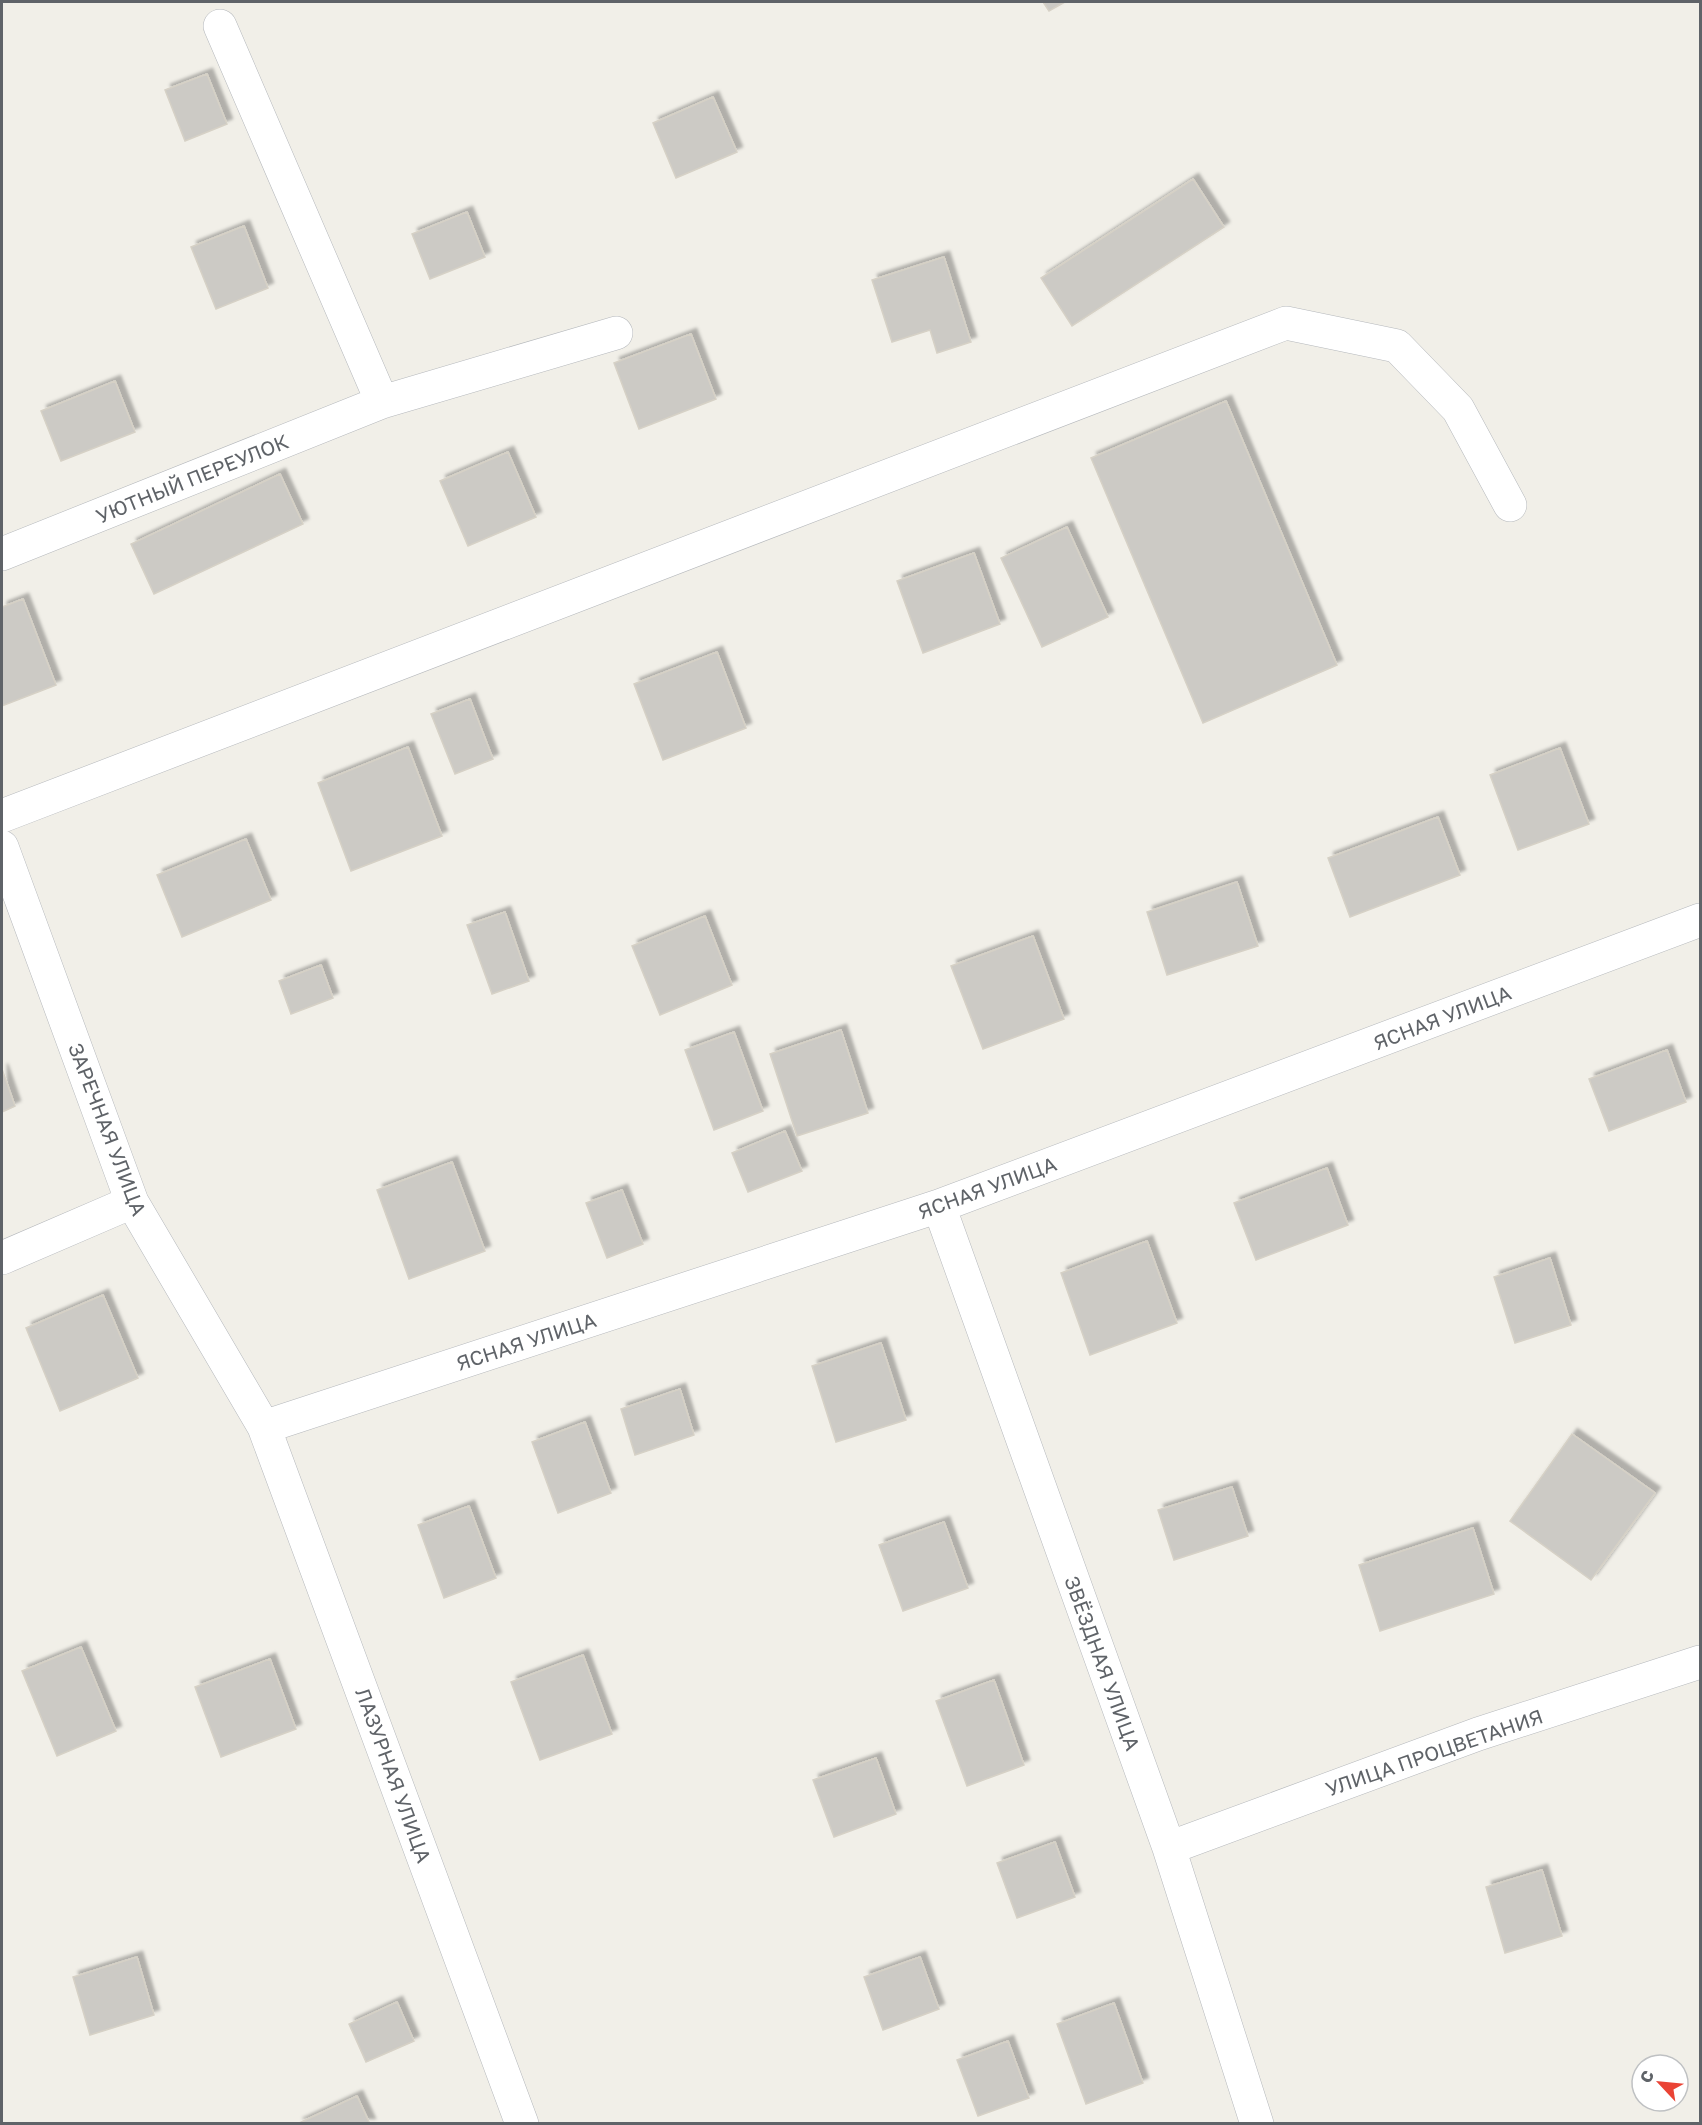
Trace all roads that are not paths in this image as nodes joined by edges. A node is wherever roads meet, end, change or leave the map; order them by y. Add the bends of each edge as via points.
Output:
1 (220, 26) dead end
2 (616, 333) dead end
3 (382, 402) junction
4 (1510, 505) dead end
5 (2, 554) edge
6 (2, 816) edge
7 (2, 847) edge
8 (1701, 920) edge
9 (132, 1202) junction
10 (939, 1206) junction
11 (2, 1258) edge
12 (264, 1427) junction
13 (1701, 1662) edge
14 (1169, 1848) junction
15 (522, 2124) edge
16 (1257, 2124) edge

1 - 3 street
2 - 3 street, УЮТНЫЙ ПЕРЕУЛОК
3 - 5 street, УЮТНЫЙ ПЕРЕУЛОК
4 - 6 street via 1458,409 1397,346 1286,323
7 - 9 street, ЗАРЕЧНАЯ УЛИЦА
8 - 10 street, ЯСНАЯ УЛИЦА
9 - 11 street
9 - 12 street, ЗАРЕЧНАЯ УЛИЦА
10 - 12 street, ЯСНАЯ УЛИЦА
10 - 14 street, ЗВЁЗДНАЯ УЛИЦА
12 - 15 street, ЛАЗУРНАЯ УЛИЦА
13 - 14 street, УЛИЦА ПРОЦВЕТАНИЯ via 1478,1734
14 - 16 street, ЗВЁЗДНАЯ УЛИЦА

